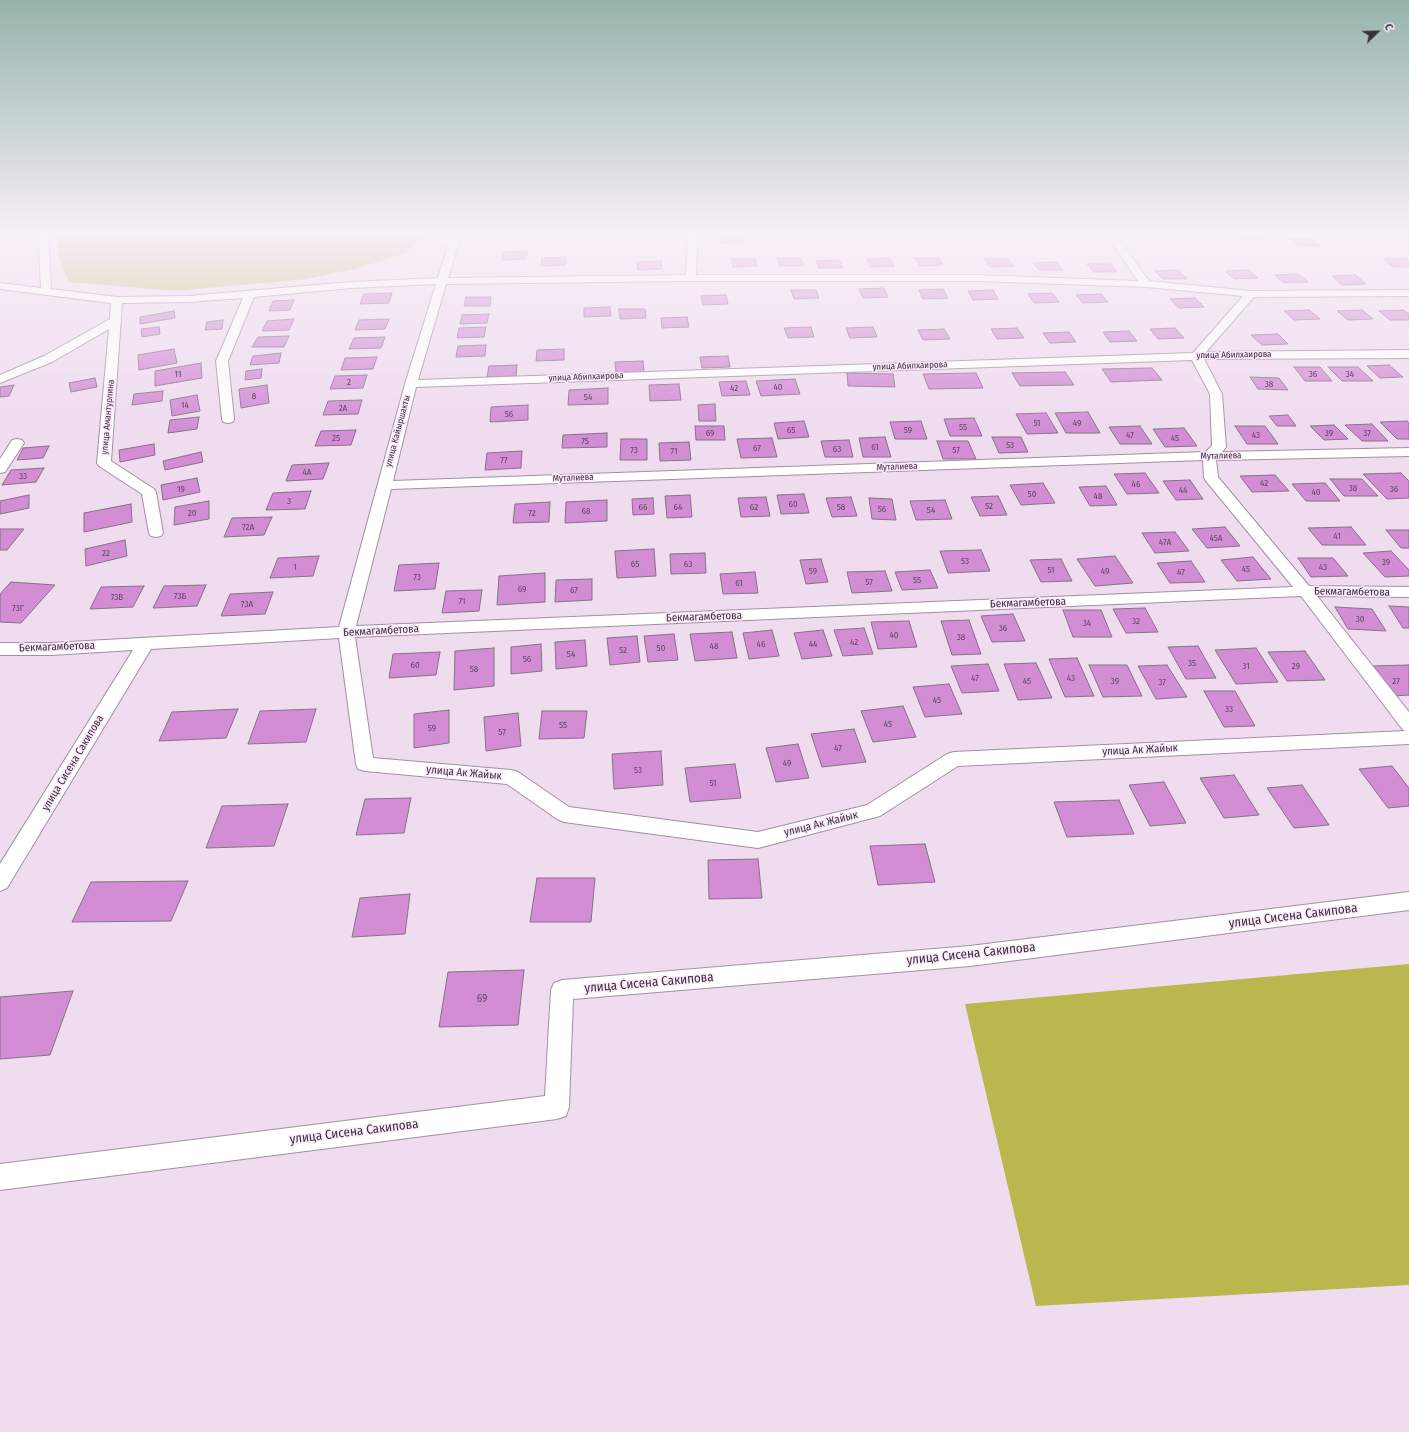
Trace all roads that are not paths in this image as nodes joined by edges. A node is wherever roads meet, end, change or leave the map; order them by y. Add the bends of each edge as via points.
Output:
1 (107, 299) edge
2 (202, 299) edge
3 (247, 299) edge
4 (437, 299) edge
5 (1247, 299) edge
6 (117, 300) junction
7 (116, 320) junction
8 (1409, 354) edge
9 (1196, 356) junction
10 (0, 378) edge
11 (411, 384) junction
12 (228, 419) dead end
13 (17, 443) dead end
14 (1409, 452) edge
15 (1209, 456) junction
16 (0, 469) edge
17 (385, 484) junction
18 (156, 533) dead end
19 (1305, 591) junction
20 (1409, 592) edge
21 (346, 632) junction
22 (146, 644) junction
23 (0, 649) edge
24 (1409, 725) edge
25 (1409, 737) edge
26 (0, 882) edge
27 (1409, 901) edge
28 (0, 1177) edge

1 - 6 street
2 - 6 street
3 - 12 street via 222,361
4 - 11 street, улица Кайыршакты
5 - 9 street
6 - 7 street, улица Амантурлина
7 - 10 street via 48,359
7 - 18 street, улица Амантурлина via 104,463 149,492
8 - 9 street, улица Абилхаирова
9 - 11 street, улица Абилхаирова
9 - 15 street via 1216,394 1219,447
11 - 17 street, улица Кайыршакты
13 - 16 street
14 - 15 street, Муталиева
15 - 17 street, Муталиева
15 - 19 street via 1211,478
17 - 21 street, улица Кайыршакты
19 - 20 street, Бекмагамбетова
19 - 21 street, Бекмагамбетова
19 - 24 street
21 - 22 street, Бекмагамбетова
21 - 25 street, улица Ак Жайык via 365,764 511,777 564,814 758,840 873,811 954,760
22 - 23 street, Бекмагамбетова
22 - 26 street, улица Сисена Сакипова
27 - 28 street, улица Сисена Сакипова via 970,956 562,990 556,1107

